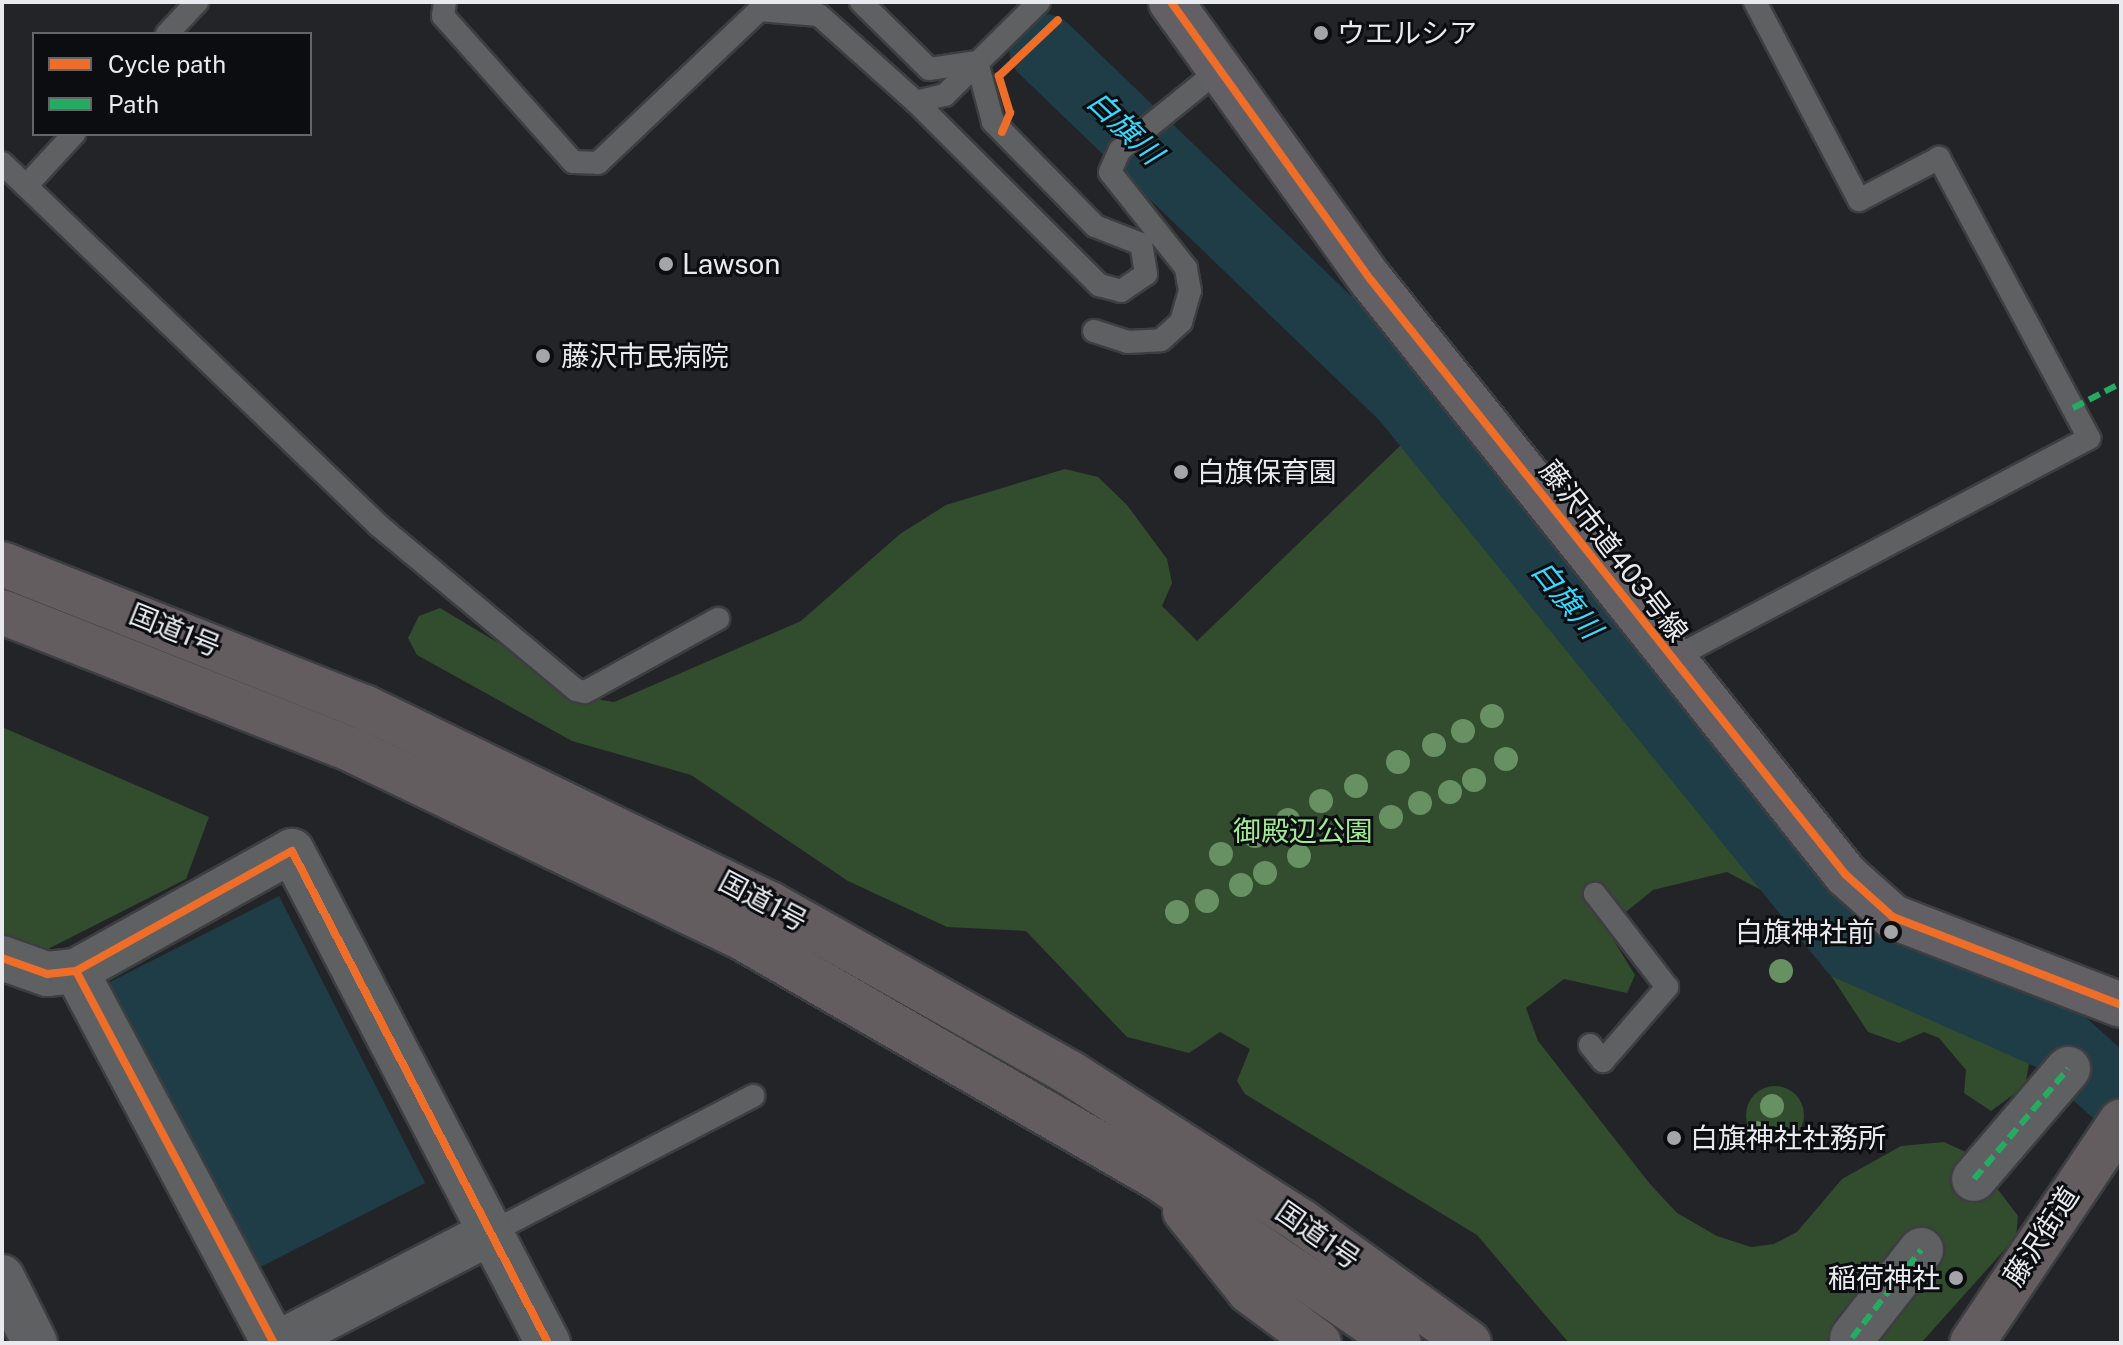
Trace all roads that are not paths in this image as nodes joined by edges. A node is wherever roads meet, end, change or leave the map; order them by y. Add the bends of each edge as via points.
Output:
1 (197, 2) edge
2 (445, 2) edge
3 (861, 2) edge
4 (1039, 2) edge
5 (1171, 2) edge
6 (1755, 2) edge
7 (169, 32) edge
8 (977, 62) junction
9 (1220, 69) junction
10 (916, 102) junction
11 (72, 136) edge
12 (2, 163) edge
13 (26, 186) junction
14 (1094, 331) dead end
15 (2, 564) edge
16 (2, 612) edge
17 (718, 619) dead end
18 (1672, 659) junction
19 (1595, 894) dead end
20 (2, 958) edge
21 (76, 971) junction
22 (2121, 1005) edge
23 (1590, 1045) dead end
24 (2068, 1069) dead end
25 (753, 1096) dead end
26 (2117, 1126) edge
27 (1157, 1177) junction
28 (1974, 1179) dead end
29 (490, 1233) junction
30 (1921, 1250) dead end
31 (2, 1277) edge
32 (1852, 1338) dead end
33 (35, 1343) edge
34 (276, 1343) edge
35 (548, 1343) edge
36 (1319, 1343) edge
37 (1399, 1343) edge
38 (1469, 1343) edge
39 (1972, 1343) edge

1 - 7 lane
2 - 10 lane via 443,16 573,162 598,163 759,10 819,15
3 - 8 lane via 929,69
4 - 8 lane
5 - 9 street, 藤沢市道403号線
6 - 18 lane via 1859,200 1939,158 2089,438
8 - 10 lane via 945,95
8 - 10 lane via 993,122 1095,226 1141,244 1146,274 1121,291 1099,285
9 - 14 lane via 1120,150 1110,172 1175,247 1190,291 1181,322 1161,340 1127,342
9 - 18 street, 藤沢市道403号線 via 1371,280
11 - 13 lane
12 - 13 lane
13 - 17 lane via 378,525 576,690 585,692
15 - 38 highway, 国道1号 via 364,707 770,904 1070,1073 1302,1222
16 - 27 highway, 国道1号 via 354,751 553,843 923,1037
18 - 22 street, 藤沢市道403号線 via 1846,875 1893,917
19 - 23 lane via 1667,987 1603,1061
20 - 21 street via 47,974
21 - 29 street via 292,851
21 - 34 street
24 - 28 street
25 - 29 lane
26 - 39 highway, 藤沢街道
27 - 36 highway via 1249,1291
27 - 37 highway, 国道1号
29 - 34 street
29 - 35 street
30 - 32 street
31 - 33 street

